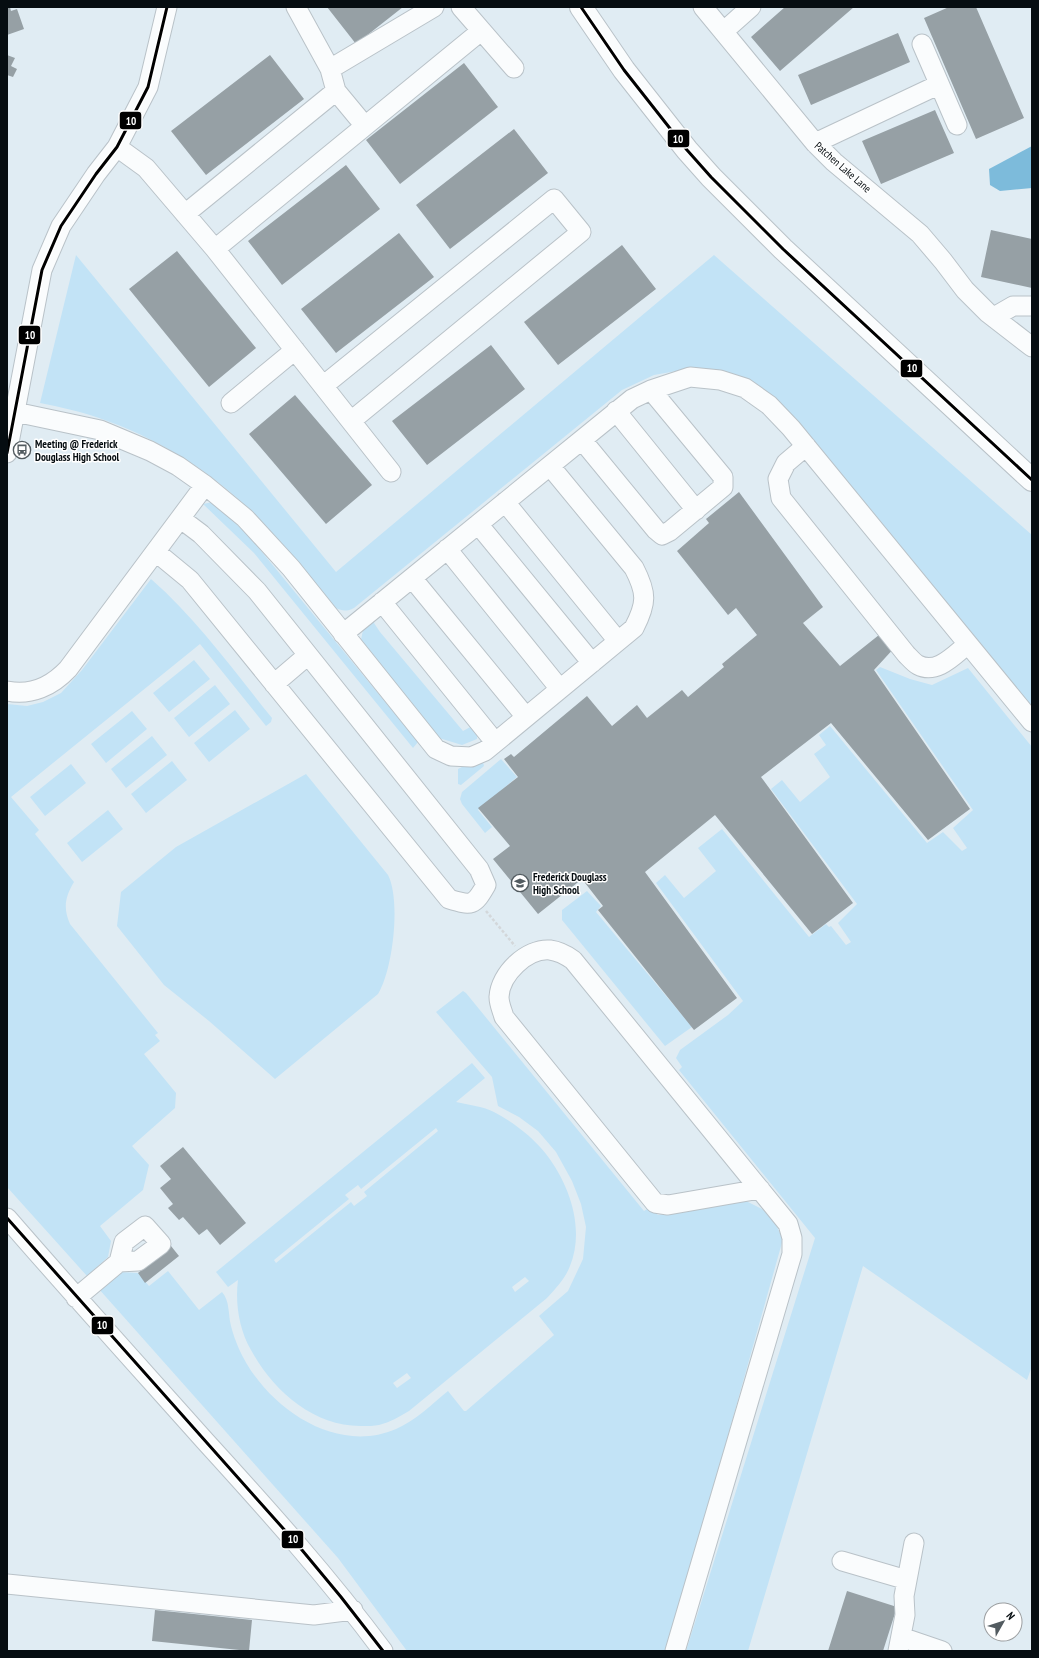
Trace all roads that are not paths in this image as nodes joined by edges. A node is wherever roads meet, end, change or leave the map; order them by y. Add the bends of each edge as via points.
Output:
1 (167, 7) edge
2 (296, 7) edge
3 (434, 7) edge
4 (461, 7) edge
5 (581, 7) edge
6 (703, 7) edge
7 (751, 7) edge
8 (481, 31) junction
9 (724, 31) junction
10 (922, 44) dead end
11 (514, 68) dead end
12 (330, 69) junction
13 (938, 85) junction
14 (336, 90) junction
15 (957, 125) dead end
16 (365, 126) junction
17 (815, 143) junction
18 (117, 147) junction
19 (185, 214) junction
20 (215, 249) junction
21 (1032, 306) edge
22 (994, 317) junction
23 (1032, 347) edge
24 (295, 350) junction
25 (323, 386) junction
26 (650, 390) junction
27 (231, 403) dead end
28 (616, 411) junction
29 (15, 412) junction
30 (351, 421) junction
31 (582, 440) junction
32 (806, 446) junction
33 (7, 453) edge
34 (550, 466) junction
35 (391, 472) dead end
36 (1032, 480) edge
37 (205, 484) junction
38 (505, 502) junction
39 (696, 510) junction
40 (181, 519) junction
41 (478, 524) junction
42 (447, 549) junction
43 (156, 552) junction
44 (412, 578) junction
45 (382, 602) junction
46 (343, 634) junction
47 (618, 641) junction
48 (968, 644) junction
49 (308, 654) junction
50 (592, 663) junction
51 (274, 684) junction
52 (560, 689) junction
53 (7, 691) edge
54 (526, 717) junction
55 (1032, 722) edge
56 (495, 742) junction
57 (760, 1190) junction
58 (7, 1218) edge
59 (119, 1262) dead end
60 (76, 1298) junction
61 (914, 1543) dead end
62 (842, 1561) dead end
63 (907, 1580) junction
64 (7, 1584) edge
65 (352, 1610) junction
66 (899, 1644) edge
67 (382, 1651) edge
68 (675, 1651) edge
69 (942, 1651) edge

1 - 18 street via 148,87
2 - 12 street
3 - 12 street
4 - 8 street
5 - 36 highway via 624,70 711,177 783,249
6 - 9 street, Patchen Lake Lane
7 - 9 street
8 - 11 street
8 - 16 street
9 - 17 street, Patchen Lake Lane
10 - 13 street
12 - 14 street
13 - 15 street
13 - 17 street
14 - 16 street
14 - 19 street
16 - 20 street
17 - 22 street, Patchen Lake Lane via 920,234 965,290
18 - 19 street via 146,168
18 - 29 street via 61,226 42,270
19 - 20 street
20 - 24 street
21 - 22 street via 1013,306
22 - 23 street, Patchen Lake Lane
24 - 25 street
24 - 27 street
25 - 30 street
25 - 30 street via 554,199 581,232
26 - 28 street via 632,398
26 - 32 street via 690,377 720,380 744,388 769,405
26 - 39 street via 723,477 723,487
28 - 31 street
28 - 39 street
29 - 33 street
29 - 37 street via 100,430 150,451
30 - 35 street
31 - 34 street
31 - 39 street via 662,535
32 - 48 street
32 - 48 street via 786,463 778,479 781,498 906,654 918,665 929,669 942,665
34 - 38 street
34 - 47 street via 630,562 643,584 644,602 640,616 634,628
37 - 40 street
37 - 46 street via 245,518 291,568
38 - 41 street
38 - 47 street
40 - 43 street
40 - 49 street via 201,534 257,591
41 - 42 street
41 - 50 street
42 - 44 street
42 - 52 street
43 - 51 street via 190,580
43 - 53 street via 58,679 31,692
44 - 45 street
44 - 54 street
45 - 46 street
45 - 56 street
46 - 56 street via 436,749 452,756 471,757 485,751
47 - 50 street
48 - 55 street
49 - 51 street
49 - 51 street via 480,869 486,886 477,900 466,905 449,899
50 - 52 street
52 - 54 street
54 - 56 street
57 - 57 street via 573,960 549,950 535,952 510,972 501,986 500,1004 504,1017 655,1202 668,1205
57 - 68 street via 788,1224 792,1238 792,1254
58 - 60 street
59 - 60 street
60 - 65 street via 265,1508
61 - 63 street
62 - 63 street
63 - 66 street via 904,1596 905,1615
64 - 65 street via 314,1615
65 - 67 street
66 - 69 street

